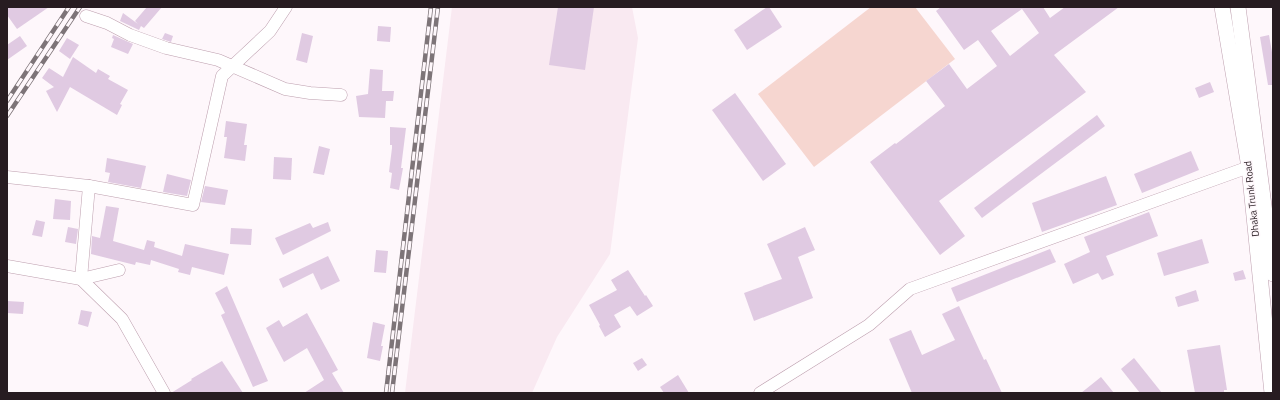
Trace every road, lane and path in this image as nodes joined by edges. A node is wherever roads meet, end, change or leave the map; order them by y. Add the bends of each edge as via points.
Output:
1 (286, 7) edge
2 (1222, 7) edge
3 (1242, 8) edge
4 (86, 16) dead end
5 (233, 66) junction
6 (341, 95) dead end
7 (1248, 167) junction
8 (7, 177) edge
9 (89, 186) junction
10 (1271, 238) edge
11 (7, 266) edge
12 (119, 270) dead end
13 (1273, 274) edge
14 (81, 279) junction
15 (164, 393) edge
16 (760, 393) edge
17 (1272, 393) edge

1 - 5 street via 270,31
2 - 7 main road, Dhaka Trunk Road
3 - 10 main road, Dhaka Trunk Road
4 - 5 street via 166,48
5 - 6 street via 285,89
5 - 9 street via 222,76 193,204
7 - 16 street via 910,289 869,325
7 - 17 main road, Dhaka Trunk Road
8 - 9 street
9 - 14 street
10 - 13 main road, Dhaka Trunk Road
11 - 14 street
12 - 14 street
14 - 15 street via 122,319

